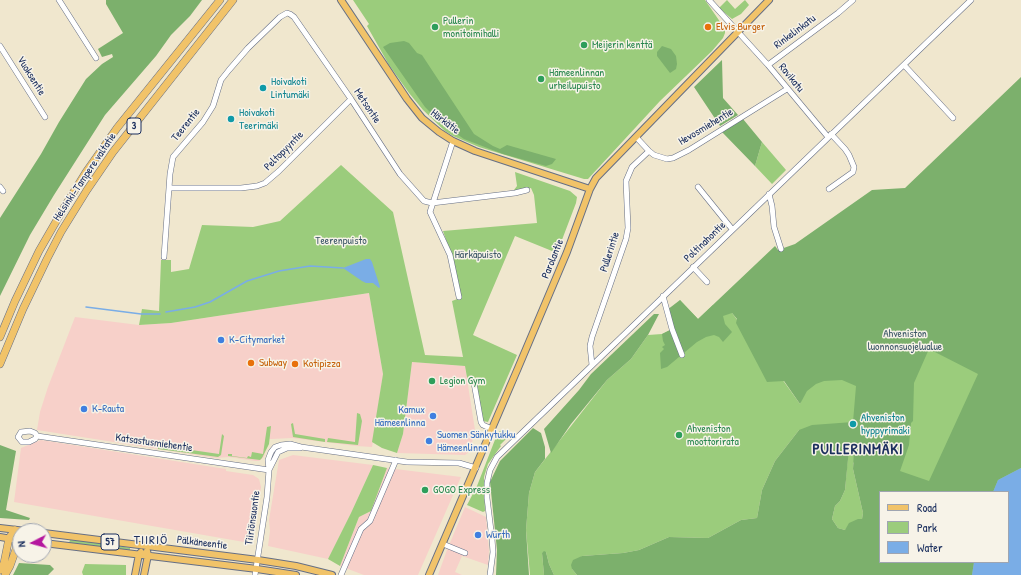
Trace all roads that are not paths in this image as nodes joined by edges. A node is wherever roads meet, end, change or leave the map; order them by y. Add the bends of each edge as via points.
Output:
1 (59, 0) edge
2 (220, 0) edge
3 (233, 0) edge
4 (341, 0) edge
5 (709, 0) edge
6 (769, 0) edge
7 (853, 0) edge
8 (971, 0) edge
9 (290, 14) joint
10 (738, 32) junction
11 (0, 46) edge
12 (96, 58) dead end
13 (768, 65) junction
14 (904, 65) junction
15 (787, 89) junction
16 (351, 99) junction
17 (45, 117) dead end
18 (953, 118) dead end
19 (830, 136) junction
20 (636, 137) junction
21 (453, 141) junction
22 (649, 151) junction
23 (698, 187) dead end
24 (170, 188) junction
25 (590, 189) junction
26 (829, 189) dead end
27 (527, 190) dead end
28 (769, 194) junction
29 (432, 203) junction
30 (732, 229) junction
31 (781, 249) dead end
32 (164, 257) dead end
33 (693, 267) junction
34 (707, 282) dead end
35 (663, 296) junction
36 (459, 297) dead end
37 (8, 316) junction
38 (0, 329) edge
39 (0, 336) edge
40 (682, 355) dead end
41 (0, 364) edge
42 (592, 364) junction
43 (474, 383) dead end
44 (492, 429) junction
45 (36, 436) dead end
46 (396, 460) junction
47 (476, 468) junction
48 (269, 470) junction
49 (0, 528) edge
50 (12, 530) edge
51 (12, 534) edge
52 (52, 534) edge
53 (0, 537) edge
54 (9, 538) junction
55 (12, 538) edge
56 (52, 544) edge
57 (443, 544) junction
58 (146, 546) junction
59 (465, 553) dead end
60 (139, 554) junction
61 (148, 555) junction
62 (258, 560) junction
63 (12, 562) edge
64 (0, 570) edge
65 (256, 572) edge
66 (5, 575) edge
67 (135, 575) edge
68 (144, 575) edge
69 (296, 575) edge
70 (332, 575) edge
71 (341, 575) edge
72 (429, 575) edge
73 (490, 575) edge

1 - 12 street
2 - 37 highway, Helsinki-Tampere valtatie / 3 via 117,128 86,172 64,206
3 - 41 highway, Helsinki-Tampere valtatie / 3 via 113,152 87,190 47,259
4 - 21 main road, Härkätie via 422,118
5 - 10 street, Ravikatu
6 - 10 main road, Parolantie
7 - 13 street, Rinkelinkatu
8 - 14 street, Poltinahontie
9 - 16 street, Metsontie
9 - 24 street, Teerentie via 280,17 248,48 221,80 213,106 203,122 173,157
10 - 13 street, Ravikatu
10 - 20 main road, Parolantie
11 - 17 street, Vuoksentie
13 - 15 street, Ravikatu
14 - 18 street
14 - 19 street, Poltinahontie
15 - 19 street, Ravikatu
15 - 22 street, Hevosmiehentie via 673,158 661,158
16 - 24 street, Peltopyyntie via 265,183 241,188
16 - 29 street, Metsontie via 400,174 424,201
19 - 26 street, Ravikatu via 845,149 854,167 853,172
19 - 28 street, Poltinahontie
20 - 22 street, Hevosmiehentie
20 - 25 main road, Parolantie via 596,178
21 - 25 main road, Härkätie via 475,151
21 - 29 street
22 - 42 street, Pullerintie via 632,168 626,181 627,234 592,337
23 - 30 street
24 - 32 street, Teerentie
25 - 44 main road, Parolantie via 567,252
27 - 29 street via 515,194
28 - 30 street, Poltinahontie
28 - 31 street
29 - 36 street via 430,212 450,254
30 - 33 street, Poltinahontie
33 - 34 street
33 - 35 street, Poltinahontie
35 - 40 street
35 - 42 street, Poltinahontie
37 - 38 highway
37 - 39 highway, Helsinki-Tampere valtatie / 3
42 - 73 street, Poltinahontie via 497,457 493,464 487,483 493,552
43 - 44 street via 481,422
44 - 47 main road, Parolantie
45 - 48 street, Katsastusmiehentie
46 - 47 street via 459,463
46 - 48 street via 287,448 278,452
46 - 71 street via 370,521 360,529
47 - 57 main road, Parolantie
48 - 62 street, Tiiriönsuontie
49 - 50 main road
51 - 54 highway
52 - 58 main road, Pälkäneentie / 57
53 - 54 main road
54 - 55 main road
54 - 64 highway
56 - 60 main road, Pälkäneentie / 57
57 - 59 street
57 - 72 main road, Parolantie
58 - 60 main road
58 - 61 main road
58 - 62 main road, Pälkäneentie / 57
60 - 61 main road, Pälkäneentie / 57
60 - 67 main road
61 - 65 main road, Pälkäneentie / 57
61 - 68 main road
62 - 65 street, Tiiriönsuontie
62 - 70 main road, Pälkäneentie / 57
63 - 66 highway
65 - 69 main road, Pälkäneentie / 57

